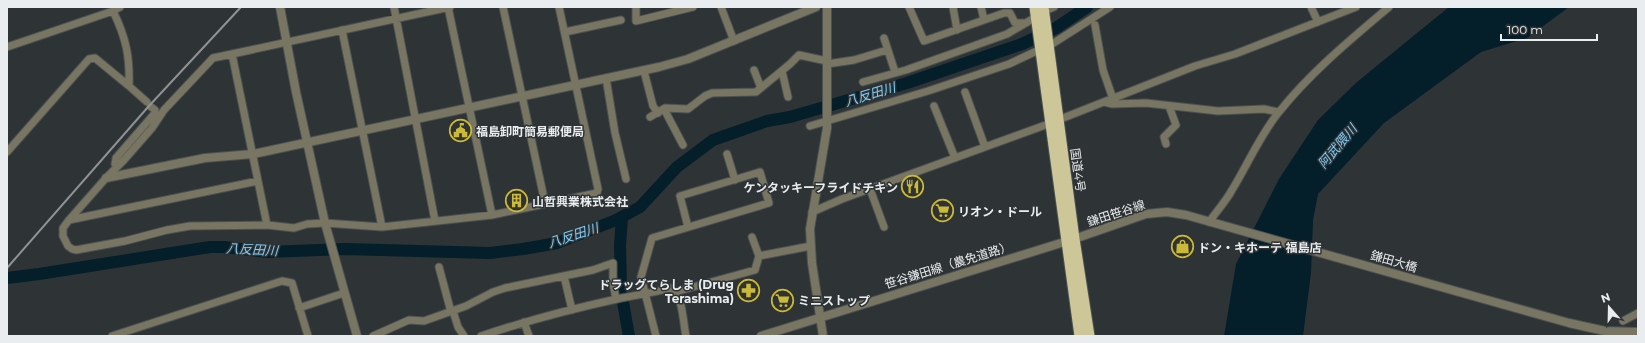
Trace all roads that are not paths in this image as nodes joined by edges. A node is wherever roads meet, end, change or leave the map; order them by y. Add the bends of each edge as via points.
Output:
1 (120, 7) edge
2 (280, 7) edge
3 (394, 7) edge
4 (448, 7) edge
5 (503, 7) edge
6 (559, 7) edge
7 (636, 7) edge
8 (693, 7) edge
9 (721, 7) edge
10 (816, 7) edge
11 (827, 7) edge
12 (909, 7) edge
13 (953, 7) edge
14 (981, 7) edge
15 (1110, 7) edge
16 (1312, 7) edge
17 (1356, 7) edge
18 (1389, 7) edge
19 (678, 9) edge
20 (113, 11) junction
21 (1040, 14) edge
22 (397, 19) junction
23 (621, 20) dead end
24 (984, 20) junction
25 (1318, 22) junction
26 (1095, 25) dead end
27 (342, 30) junction
28 (957, 30) junction
29 (564, 32) junction
30 (884, 38) dead end
31 (734, 41) junction
32 (286, 42) junction
33 (1045, 46) junction
34 (7, 47) edge
35 (887, 50) junction
36 (232, 54) junction
37 (827, 62) junction
38 (644, 70) junction
39 (754, 70) dead end
40 (782, 70) junction
41 (895, 72) junction
42 (606, 78) junction
43 (862, 82) dead end
44 (575, 85) junction
45 (129, 86) junction
46 (761, 88) junction
47 (965, 92) dead end
48 (523, 96) junction
49 (788, 97) dead end
50 (1113, 98) junction
51 (1104, 102) junction
52 (934, 106) dead end
53 (1169, 106) junction
54 (469, 107) junction
55 (661, 111) junction
56 (1278, 112) junction
57 (650, 117) dead end
58 (415, 118) junction
59 (827, 120) junction
60 (1054, 122) junction
61 (810, 126) dead end
62 (363, 129) junction
63 (308, 141) junction
64 (683, 144) dead end
65 (1166, 144) dead end
66 (985, 147) junction
67 (7, 152) edge
68 (252, 154) junction
69 (727, 154) dead end
70 (955, 158) junction
71 (117, 167) junction
72 (106, 178) junction
73 (626, 179) dead end
74 (734, 180) junction
75 (258, 181) junction
76 (870, 189) junction
77 (545, 203) junction
78 (812, 212) junction
79 (492, 215) junction
80 (69, 220) junction
81 (435, 221) junction
82 (1210, 222) junction
83 (325, 223) junction
84 (267, 225) junction
85 (382, 227) junction
86 (688, 227) junction
87 (884, 227) dead end
88 (752, 237) dead end
89 (1070, 240) junction
90 (811, 246) junction
91 (759, 256) junction
92 (439, 267) dead end
93 (564, 276) junction
94 (675, 292) junction
95 (344, 293) junction
96 (645, 294) junction
97 (617, 299) junction
98 (299, 308) junction
99 (572, 310) junction
100 (452, 311) junction
101 (1638, 313) edge
102 (820, 317) junction
103 (1623, 321) dead end
104 (524, 322) junction
105 (1638, 332) edge
106 (494, 334) edge
107 (112, 336) edge
108 (308, 336) edge
109 (357, 336) edge
110 (373, 336) edge
111 (464, 336) edge
112 (481, 336) edge
113 (529, 336) edge
114 (656, 336) edge
115 (686, 336) edge
116 (761, 336) edge
117 (823, 336) edge
118 (1081, 336) edge

1 - 20 street
2 - 32 street
3 - 22 street
4 - 22 street
4 - 54 street
5 - 48 street
6 - 29 street
7 - 19 street via 636,21
8 - 19 street
9 - 31 street
10 - 31 street
11 - 37 street
12 - 28 street via 924,41
13 - 28 street
14 - 24 street
15 - 33 street
16 - 25 street
17 - 25 street
18 - 56 street via 1303,84
20 - 34 street
20 - 45 street via 128,48
21 - 24 street via 1014,23 1010,13
21 - 33 highway, 国道4号
21 - 41 street via 1007,34
22 - 27 street
22 - 58 street
23 - 29 street
24 - 28 street
25 - 50 street
26 - 50 street via 1102,67
27 - 32 street
27 - 62 street
29 - 44 street
30 - 35 street
31 - 38 street via 688,59
32 - 36 street
32 - 63 street
33 - 59 street via 1009,64
33 - 60 highway, 国道4号
35 - 37 street via 854,60
35 - 41 street
36 - 68 street
36 - 71 street via 213,58 164,110 152,128
37 - 40 street via 798,55
37 - 59 street
38 - 42 street
38 - 55 street via 653,106
39 - 46 street
40 - 46 street
40 - 49 street
41 - 43 street
42 - 44 street
42 - 73 street
44 - 48 street
44 - 77 street via 597,193
45 - 67 street via 95,58 88,59
45 - 71 street via 155,113 116,158
46 - 55 street via 756,92 712,93 688,109 670,108
47 - 66 street
48 - 54 street
48 - 77 street
50 - 51 street
51 - 53 street
51 - 60 street
52 - 70 street
53 - 56 street via 1218,111 1264,109
53 - 65 street via 1176,125 1164,137
54 - 58 street
54 - 79 street
55 - 57 street
55 - 64 street
56 - 82 street
58 - 62 street
58 - 81 street
59 - 61 street
59 - 78 street
60 - 66 street
60 - 89 highway, 国道4号
62 - 63 street
62 - 85 street
63 - 68 street
63 - 83 street
66 - 70 street
68 - 72 street via 205,158
68 - 75 street
69 - 74 street
70 - 76 street
71 - 72 street
72 - 80 street
74 - 86 street via 680,196
74 - 86 street via 760,172 769,203
75 - 80 street
75 - 84 street
76 - 78 street
76 - 87 street
77 - 79 street
78 - 90 street
79 - 81 street
80 - 84 street via 63,228 63,236 68,246 76,250 190,226
81 - 85 street
82 - 89 street, 鎌田笹谷線 via 1177,213 1156,213
82 - 105 street, 鎌田大橋 via 1569,323 1605,331
83 - 84 street via 294,228
83 - 85 street
83 - 95 street
86 - 96 street via 652,238 641,277
88 - 91 street
89 - 102 street, 笹谷鎌田線（農免道路）
89 - 118 highway, 国道4号
90 - 91 street
90 - 102 street
91 - 94 street via 755,270
92 - 100 street
93 - 97 street via 614,263 613,283
93 - 99 street
93 - 100 street via 492,292
94 - 96 street via 671,288
94 - 115 street via 682,311
95 - 98 street
95 - 109 street
96 - 97 street
96 - 114 street
97 - 99 street
98 - 107 street via 292,283 282,281
98 - 108 street
99 - 104 street
100 - 110 street via 424,321 408,320
100 - 111 street
101 - 103 street
102 - 116 street, 笹谷鎌田線（農免道路）
102 - 117 street
104 - 106 street
104 - 113 street
106 - 112 street

